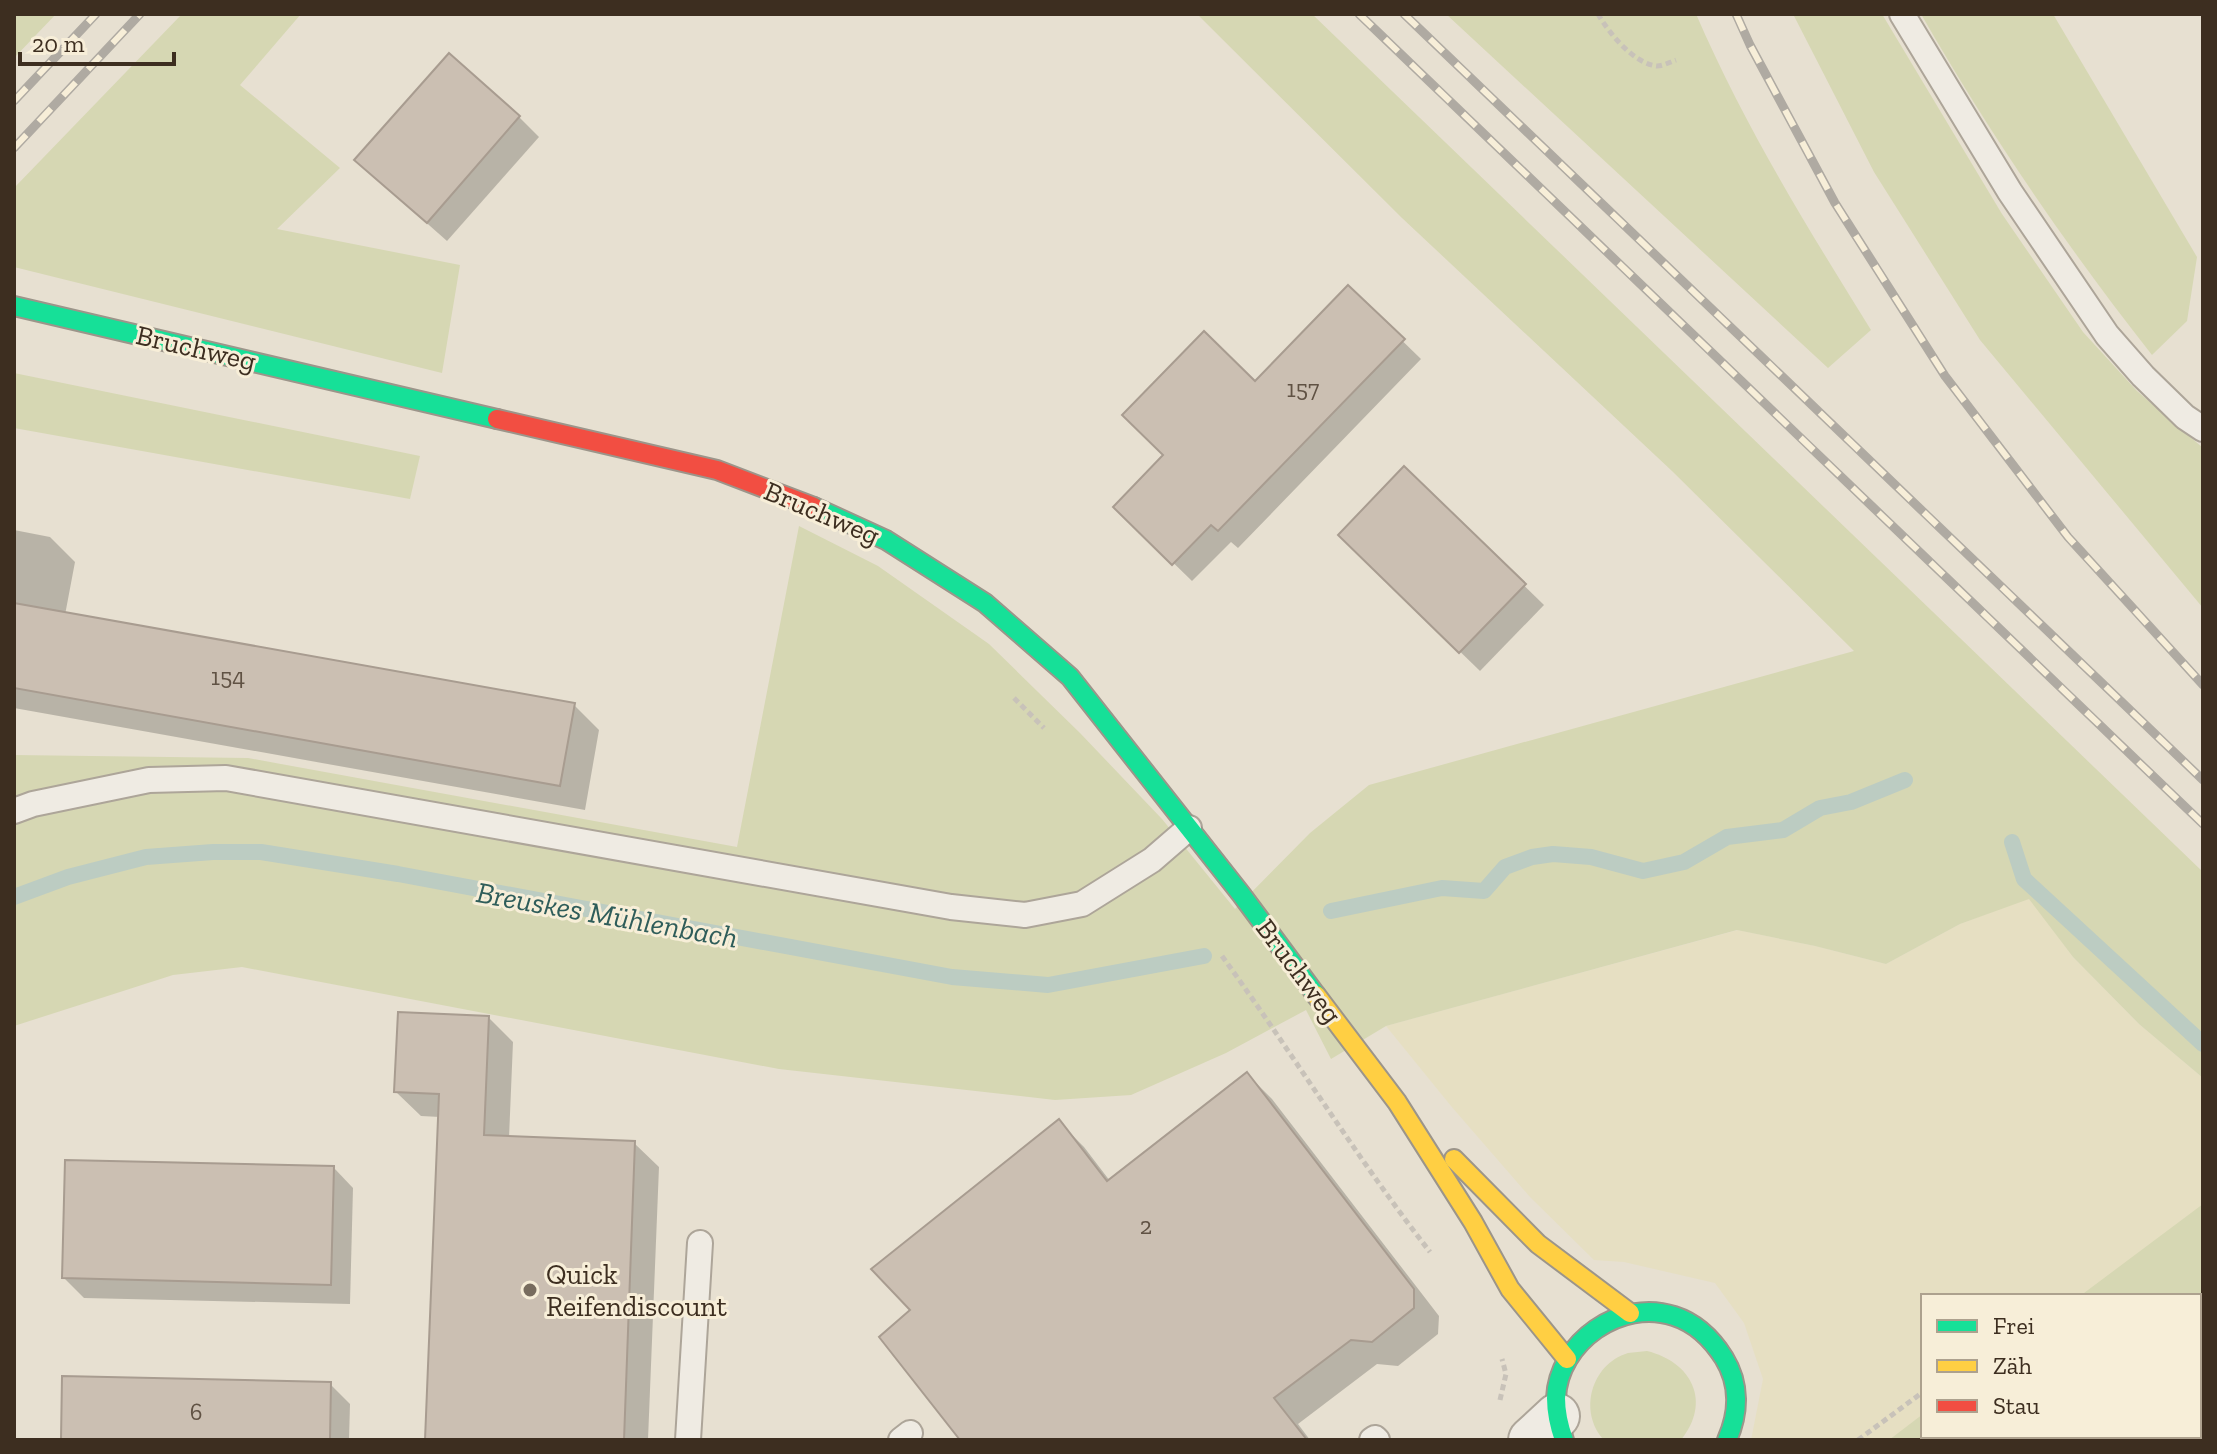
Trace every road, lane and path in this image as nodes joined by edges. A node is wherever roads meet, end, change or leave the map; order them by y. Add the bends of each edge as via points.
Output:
1 (1598, 14) edge
2 (1902, 14) edge
3 (1676, 60) dead end
4 (14, 306) edge
5 (2203, 429) edge
6 (1010, 693) dead end
7 (1050, 734) dead end
8 (14, 811) edge
9 (1189, 828) junction
10 (1213, 945) dead end
11 (1397, 1102) junction
12 (700, 1243) dead end
13 (1438, 1262) dead end
14 (1630, 1313) junction
15 (1500, 1353) dead end
16 (1567, 1359) junction
17 (1921, 1393) edge
18 (1499, 1404) dead end
19 (1551, 1432) edge
20 (688, 1440) edge
21 (1727, 1440) edge
22 (1858, 1440) edge

1 - 3 path via 1638,60 1659,66
2 - 5 lane via 2010,192 2107,335 2143,376
4 - 9 street, Bruchweg via 717,470 811,506 886,540 985,603 1070,677
6 - 7 path
8 - 9 lane via 149,780 226,778 951,907 1025,915 1082,904 1152,860
9 - 11 street, Bruchweg
10 - 13 path
11 - 14 street, Bruchweg via 1538,1244
11 - 16 street, Bruchweg via 1510,1289
12 - 20 lane
14 - 16 street via 1583,1337
14 - 21 street via 1658,1312 1685,1320 1709,1337 1727,1360 1736,1387
15 - 18 path via 1506,1374
16 - 19 street
17 - 22 path

